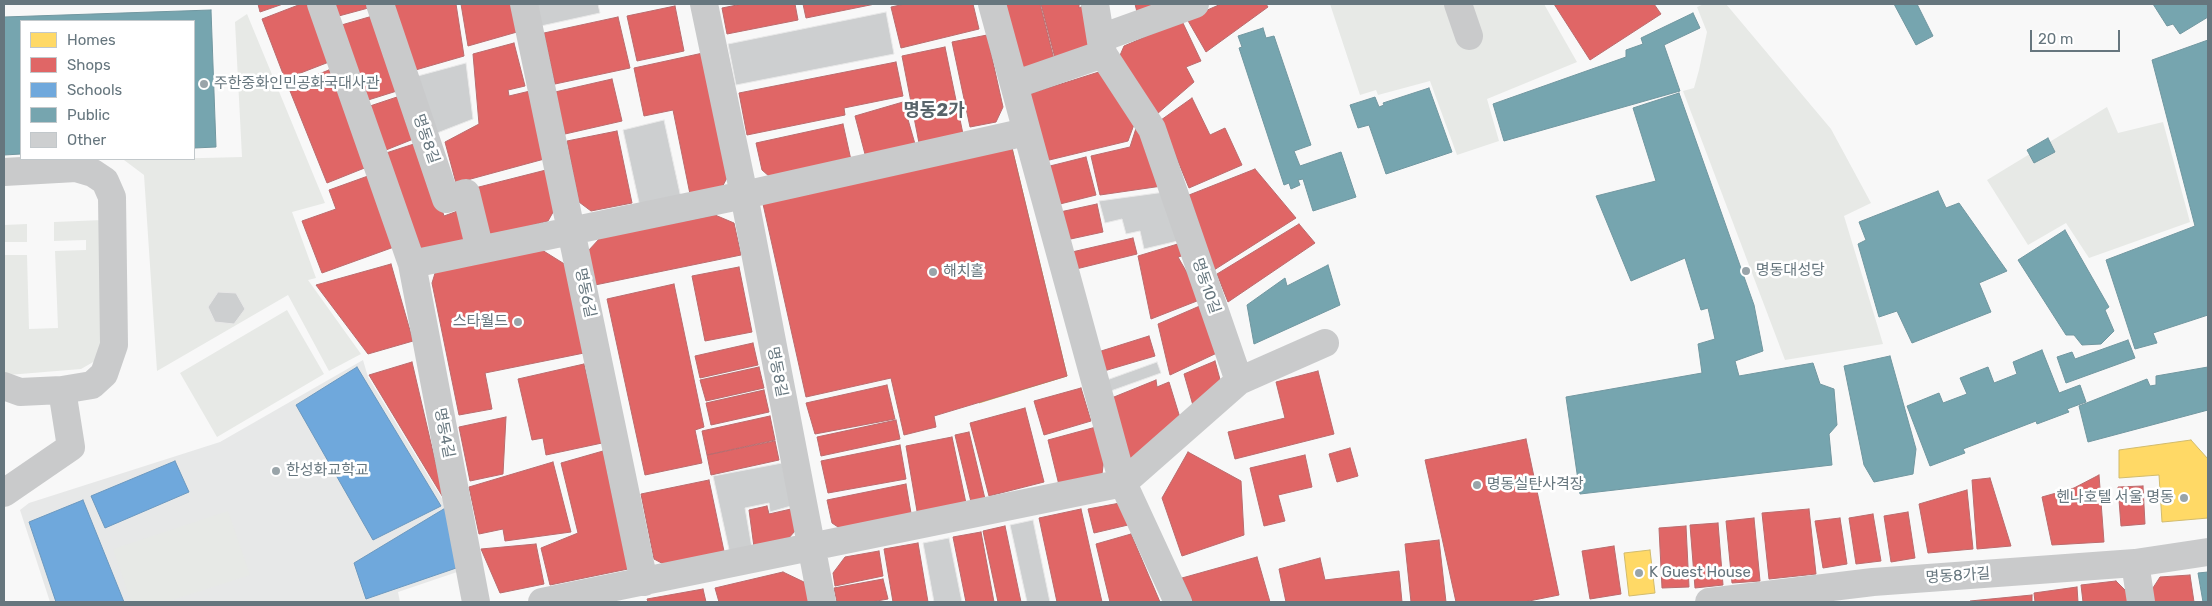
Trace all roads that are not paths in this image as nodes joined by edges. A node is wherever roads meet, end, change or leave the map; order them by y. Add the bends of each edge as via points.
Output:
1 (321, 4) edge
2 (380, 4) edge
3 (524, 4) edge
4 (704, 4) edge
5 (992, 4) edge
6 (1096, 4) edge
7 (1195, 4) edge
8 (1458, 4) edge
9 (1468, 36) dead end
10 (1102, 46) junction
11 (1014, 85) junction
12 (1026, 132) junction
13 (4, 172) edge
14 (744, 195) junction
15 (573, 230) junction
16 (480, 250) junction
17 (412, 264) junction
18 (1325, 343) dead end
19 (1239, 381) junction
20 (4, 386) edge
21 (62, 390) junction
22 (1123, 483) junction
23 (4, 493) edge
24 (811, 548) junction
25 (2208, 552) edge
26 (2135, 563) junction
27 (644, 582) junction
28 (1874, 592) edge
29 (476, 602) edge
30 (542, 602) edge
31 (822, 602) edge
32 (1178, 602) edge
33 (1709, 602) edge
34 (2141, 602) edge

1 - 17 street, 명동4길
2 - 16 street, 명동8길 via 446,199 466,193
3 - 15 street, 명동6길
4 - 14 street, 명동8길
5 - 11 street
6 - 10 street, 명동10길
7 - 10 street
8 - 9 street
10 - 11 street
10 - 19 street, 명동10길 via 1152,129
11 - 12 street
12 - 14 street
12 - 22 street
13 - 21 street via 76,168 105,181 112,197 114,345 111,358 104,374 92,385
14 - 15 street
14 - 24 street, 명동8길
15 - 16 street
15 - 27 street, 명동6길
16 - 17 street
17 - 29 street, 명동4길
18 - 19 street
19 - 22 street
20 - 21 street via 20,392
21 - 23 street via 71,447
22 - 24 street
22 - 32 street
24 - 27 street
24 - 31 street, 명동8길
25 - 26 street, 명동8가길
26 - 28 street, 명동8가길
26 - 34 street
27 - 30 street
28 - 33 street, 명동8가길

